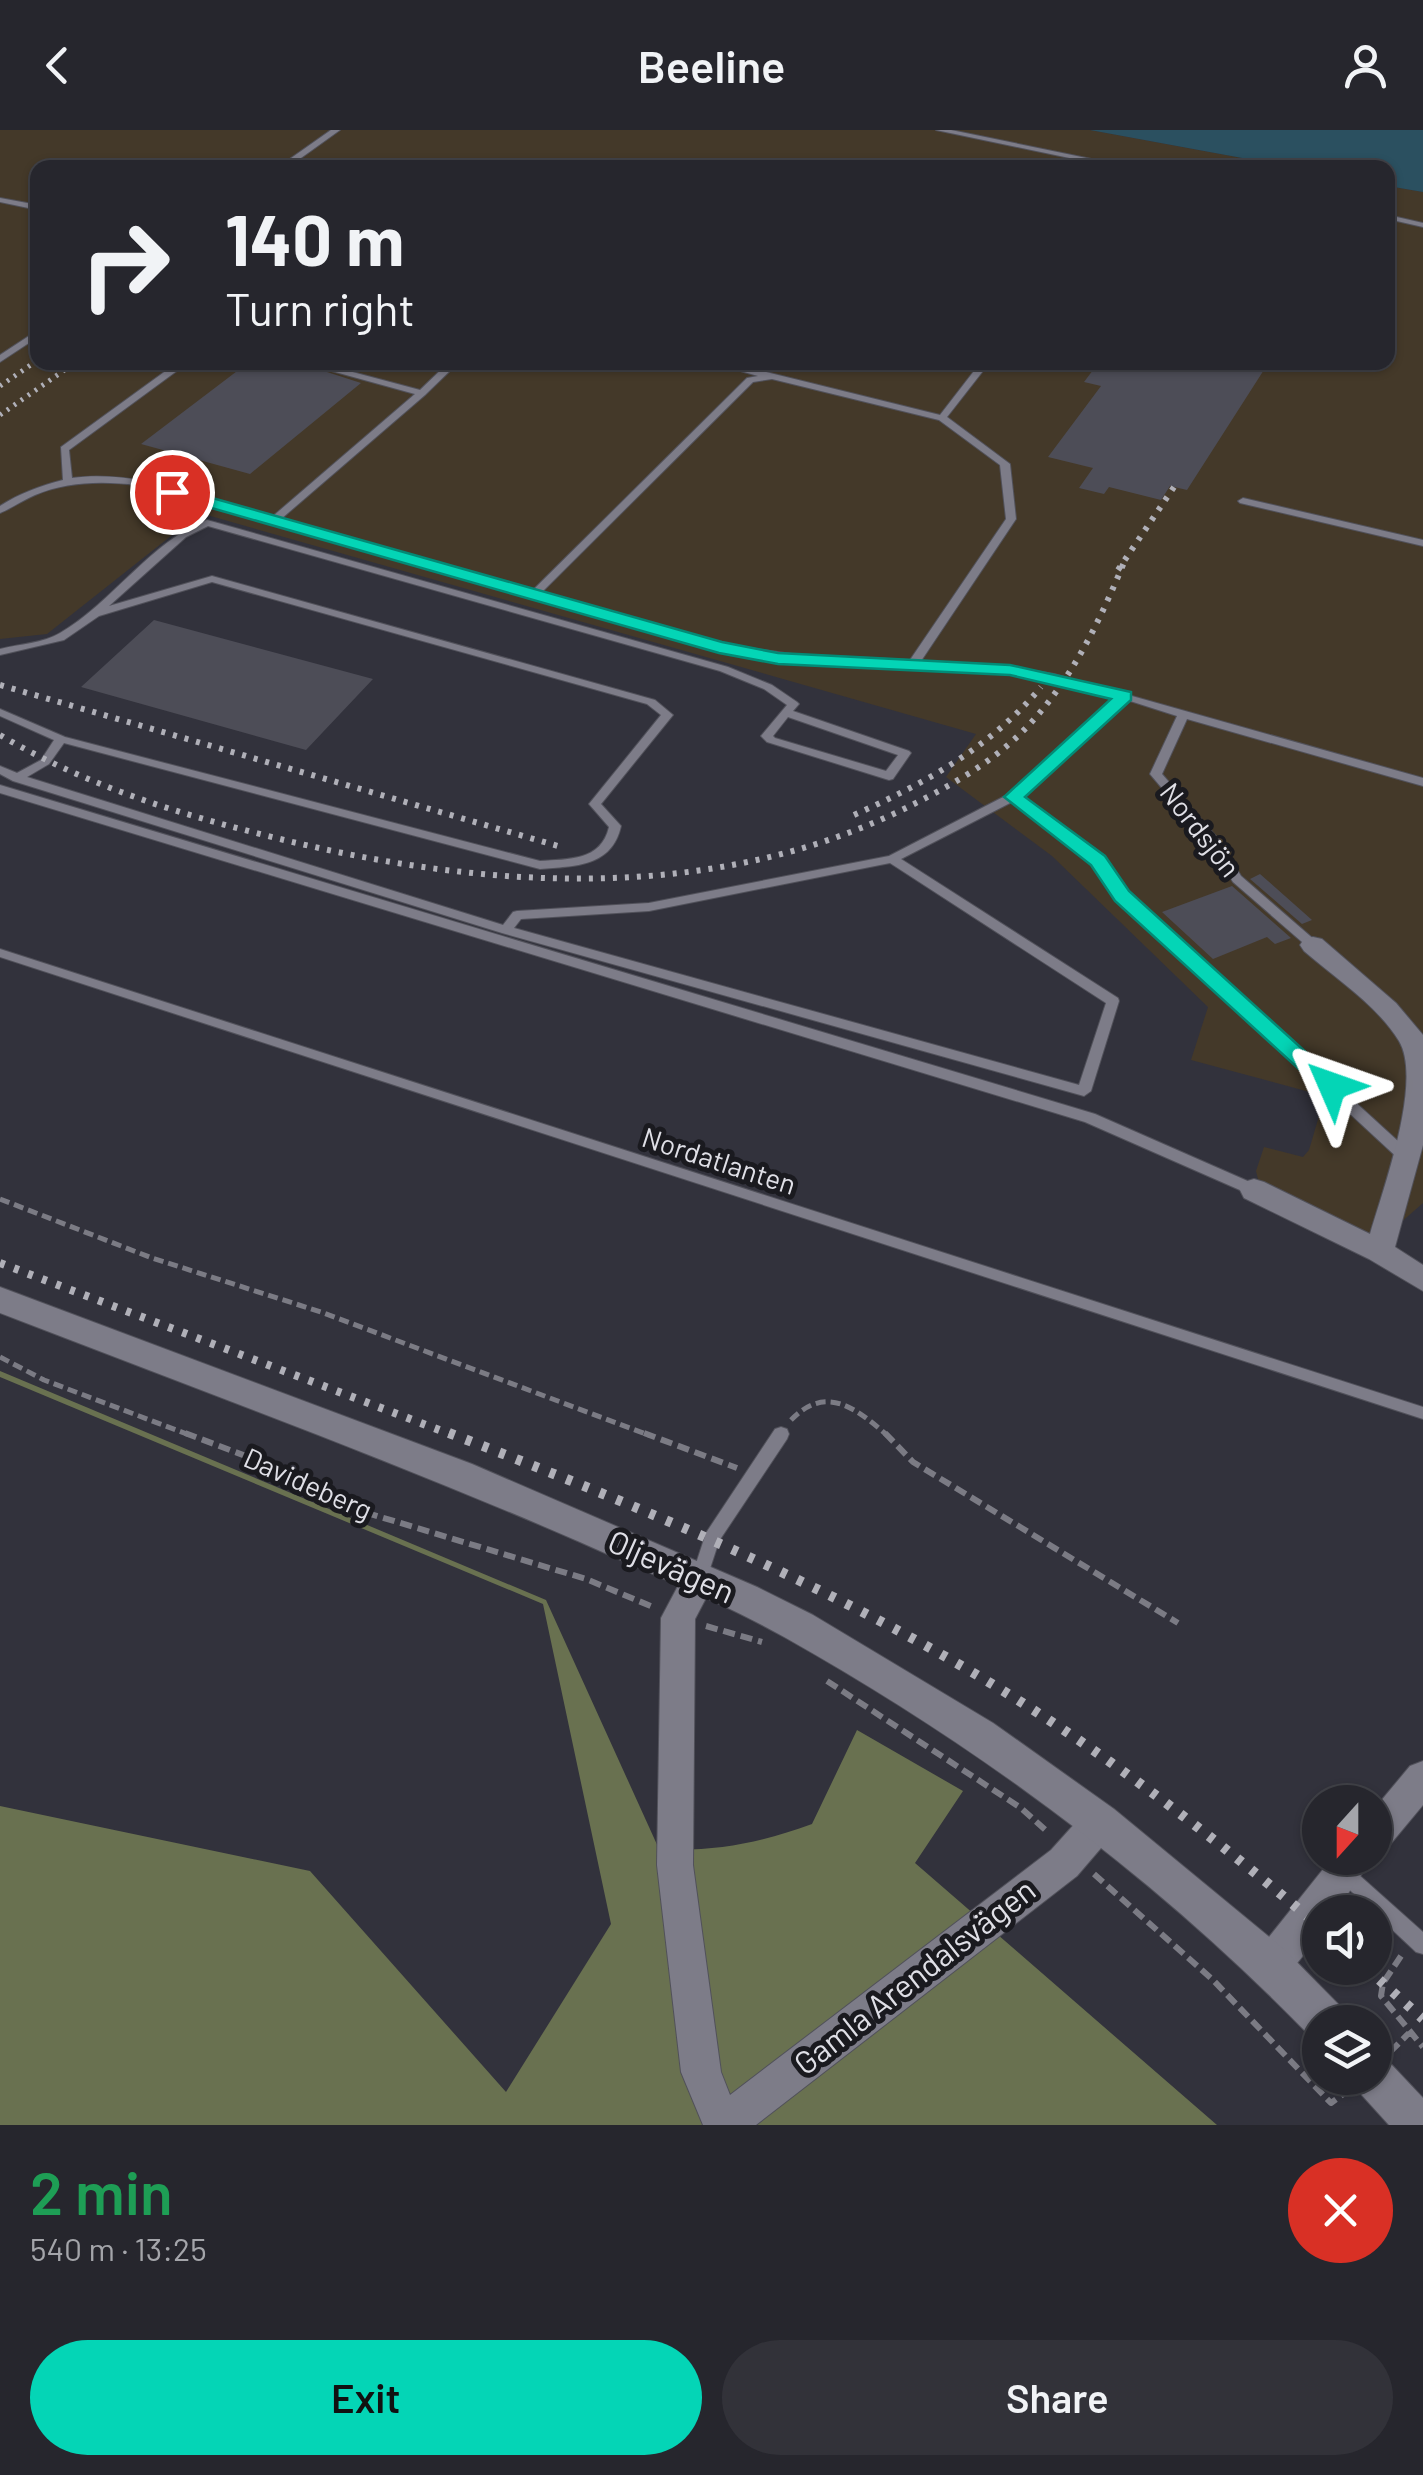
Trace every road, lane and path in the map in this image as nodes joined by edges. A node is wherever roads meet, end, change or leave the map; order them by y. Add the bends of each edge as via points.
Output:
1 (336, 130) edge
2 (940, 130) edge
3 (293, 160) edge
4 (1091, 160) edge
5 (0, 200) edge
6 (30, 206) edge
7 (1395, 219) edge
8 (1423, 225) edge
9 (30, 339) edge
10 (0, 359) edge
11 (175, 370) edge
12 (334, 370) edge
13 (446, 370) edge
14 (734, 370) edge
15 (980, 370) edge
16 (747, 375) junction
17 (422, 393) junction
18 (942, 418) junction
19 (67, 479) junction
20 (1243, 501) dead end
21 (0, 510) edge
22 (274, 520) junction
23 (1423, 543) edge
24 (534, 594) junction
25 (94, 614) junction
26 (0, 652) edge
27 (912, 666) junction
28 (1125, 696) junction
29 (0, 712) edge
30 (787, 714) junction
31 (1183, 714) junction
32 (61, 739) junction
33 (0, 770) edge
34 (18, 778) junction
35 (1423, 782) edge
36 (0, 789) edge
37 (1014, 797) junction
38 (892, 859) junction
39 (506, 930) junction
40 (1313, 945) joint
41 (0, 954) edge
42 (1406, 1157) junction
43 (1254, 1190) joint
44 (0, 1199) edge
45 (1379, 1252) junction
46 (1423, 1280) edge
47 (0, 1300) edge
48 (0, 1357) edge
49 (1423, 1413) edge
50 (781, 1434) joint
51 (757, 1470) junction
52 (699, 1580) junction
53 (678, 1618) junction
54 (1178, 1624) dead end
55 (1423, 1778) edge
56 (1392, 1814) edge
57 (1100, 1822) junction
58 (1341, 1875) edge
59 (1358, 1875) edge
60 (1419, 1941) edge
61 (1270, 1965) junction
62 (1309, 2005) edge
63 (1423, 2047) edge
64 (1391, 2095) edge
65 (723, 2125) edge
66 (1418, 2125) edge

1 - 3 lane
2 - 4 lane
5 - 6 lane
7 - 8 lane
9 - 10 lane
11 - 19 lane via 64,449
12 - 17 lane
13 - 17 lane
14 - 16 lane
15 - 18 lane
16 - 18 lane
16 - 24 lane
17 - 22 lane
18 - 27 lane via 1005,464 1011,518
19 - 21 lane
19 - 22 lane via 138,482
20 - 23 lane
22 - 24 lane
24 - 27 lane via 778,659
25 - 26 lane via 60,638
25 - 30 lane via 182,536 207,523 724,669 768,686 793,704
25 - 32 lane via 212,578 651,702 667,715 595,804 615,826 614,839 596,857 540,865
27 - 28 lane via 1010,670
28 - 31 lane
28 - 37 lane
29 - 32 lane
30 - 30 lane via 902,749 906,752 888,776 771,740 767,736
31 - 35 lane
31 - 40 lane, Nordsjön via 1156,774 1237,878
32 - 34 lane via 45,762
33 - 34 lane
34 - 39 lane
36 - 43 lane via 1090,1118
37 - 38 lane
37 - 42 lane via 1098,861 1122,896
38 - 39 lane via 649,907 517,914
38 - 39 lane via 1113,1001 1084,1090
40 - 42 street, Nordsjön via 1411,1037 1423,1066
41 - 49 lane, Nordatlanten
42 - 45 street, Nordsjön
43 - 45 street
44 - 51 path
45 - 46 street
47 - 52 street, Oljevägen via 460,1474
48 - 53 path, Davideberg via 266,1464 354,1509 586,1578
50 - 51 lane
50 - 54 path via 796,1412 820,1401 854,1408 913,1462
51 - 52 lane via 712,1538
52 - 53 street
52 - 57 street, Oljevägen via 841,1652 979,1736
53 - 65 street via 675,1864 700,2072
55 - 56 street
57 - 61 street, Oljevägen
57 - 65 street, Gamla Arendalsvägen via 1064,1863
58 - 61 street
59 - 60 lane
60 - 63 path via 1381,1996
61 - 62 street, Oljevägen
64 - 66 street

